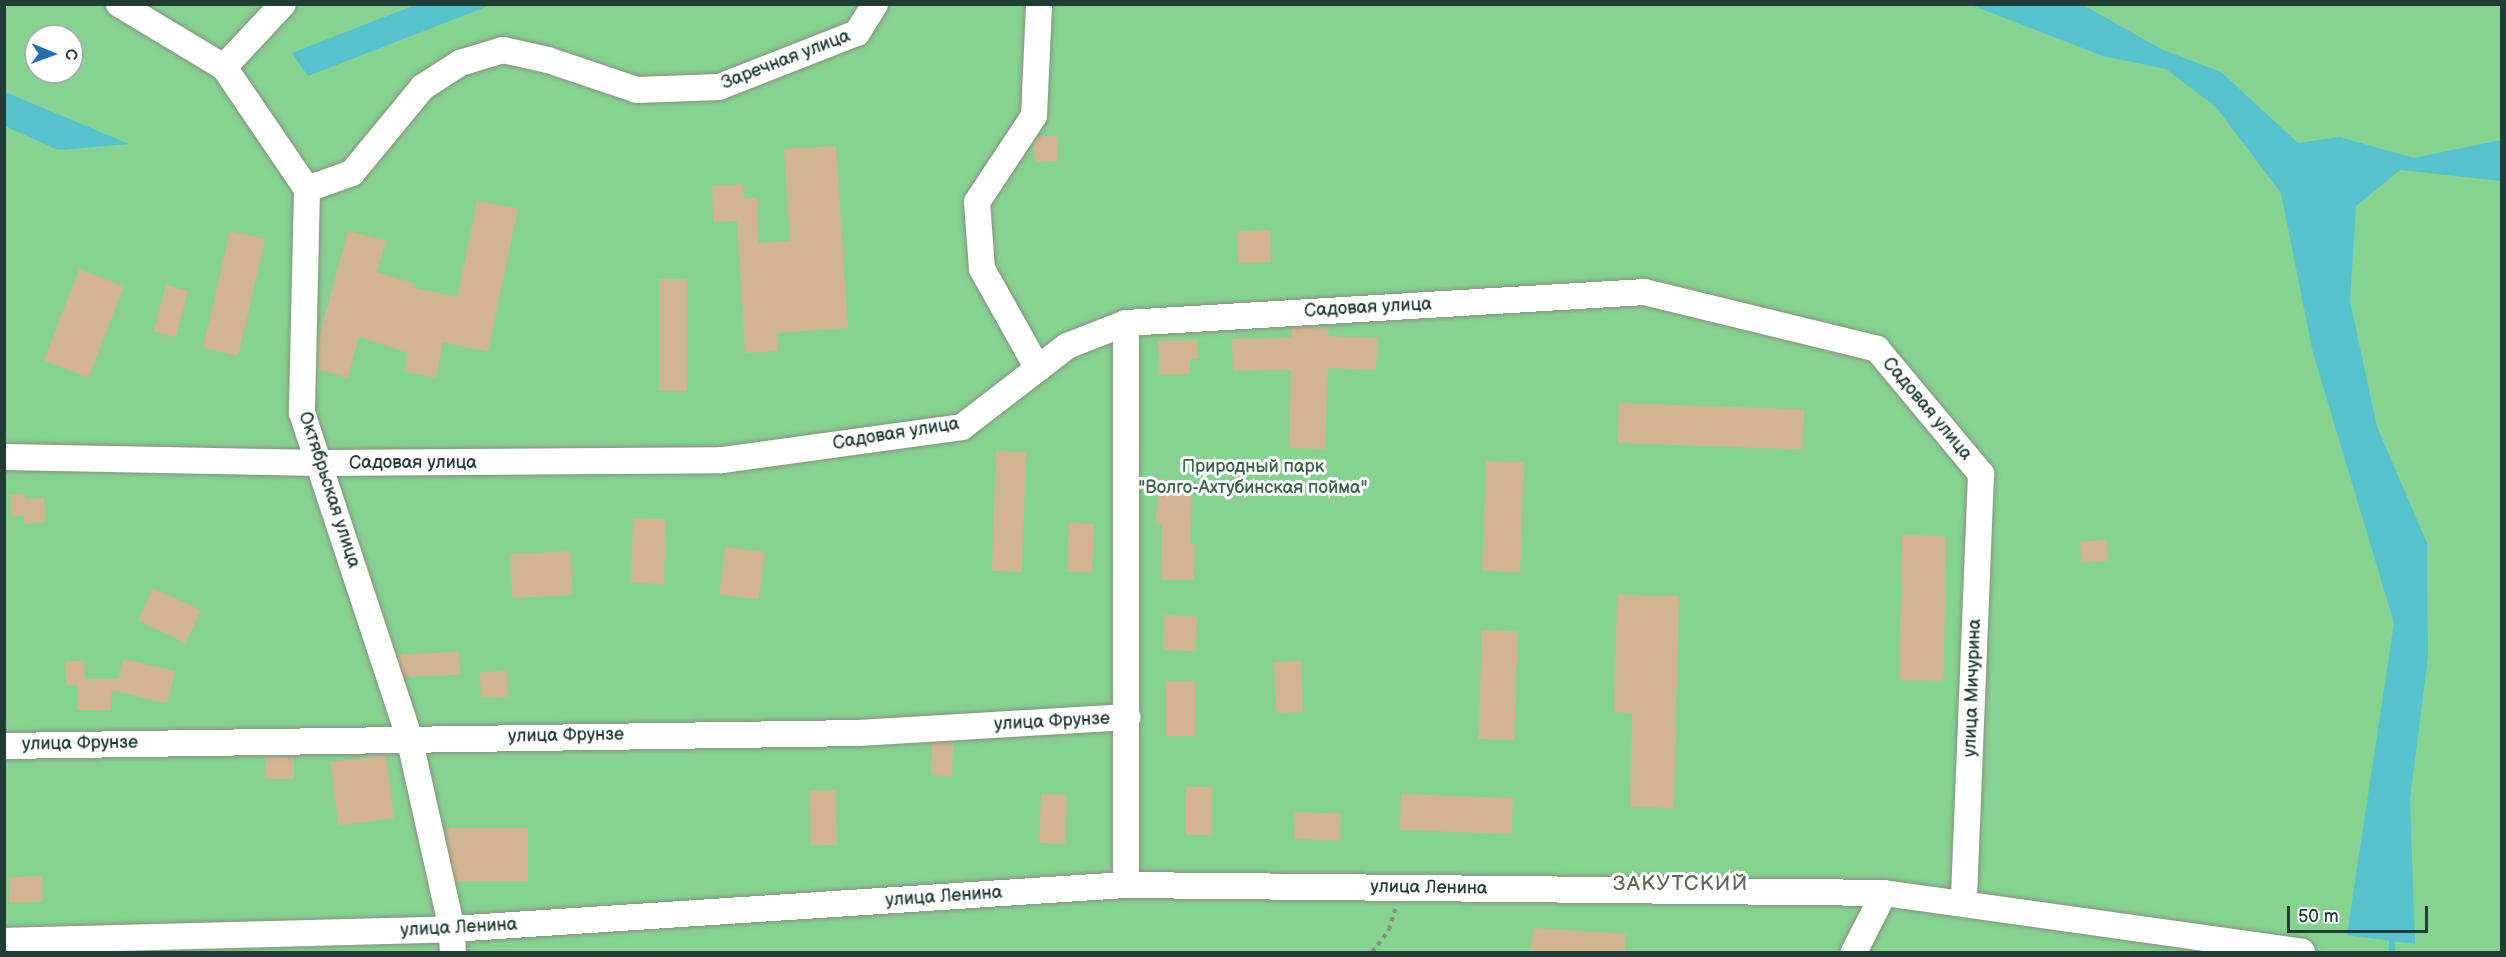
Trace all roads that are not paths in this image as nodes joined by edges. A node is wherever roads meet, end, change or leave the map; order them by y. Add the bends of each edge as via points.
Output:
1 (119, 4) edge
2 (283, 4) edge
3 (875, 4) edge
4 (1039, 4) edge
5 (224, 66) junction
6 (307, 189) junction
7 (1126, 323) junction
8 (1038, 369) junction
9 (4, 457) edge
10 (319, 463) junction
11 (1981, 474) joint
12 (1128, 717) junction
13 (409, 737) junction
14 (4, 746) edge
15 (1126, 885) junction
16 (1884, 893) junction
17 (1964, 902) junction
18 (4, 941) edge
19 (453, 941) edge
20 (1854, 952) edge
21 (2302, 952) edge

1 - 5 street
2 - 5 street
3 - 6 street, Заречная улица via 857,33 719,87 638,90 548,60 503,50 460,63 423,87 352,173
4 - 8 street via 1034,116 977,202 982,269
5 - 6 street
6 - 10 street, Октябрьская улица via 302,413
7 - 8 street, Садовая улица via 1068,346
7 - 11 street, Садовая улица via 1644,292 1876,350
7 - 12 street
8 - 10 street, Садовая улица via 962,427 722,460
9 - 10 street, Садовая улица
10 - 13 street, Октябрьская улица
11 - 17 street, улица Мичурина
12 - 13 street, улица Фрунзе via 859,733
12 - 15 street
13 - 14 street, улица Фрунзе
13 - 19 street, Октябрьская улица
15 - 16 street, улица Ленина
15 - 19 street, улица Ленина
16 - 17 street, улица Ленина
16 - 20 street
17 - 21 street, улица Ленина
18 - 19 street, улица Ленина

